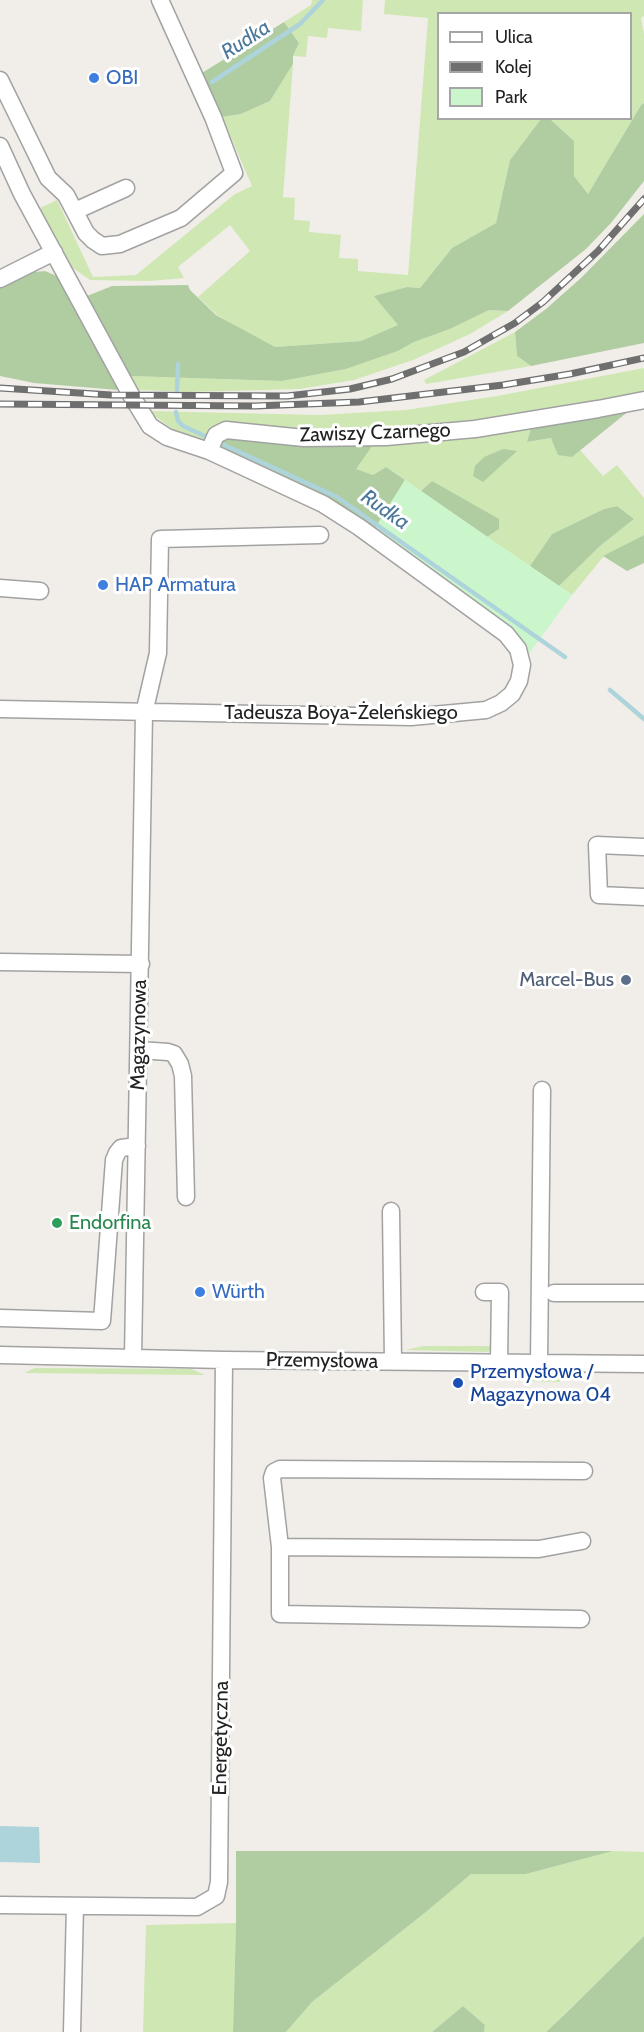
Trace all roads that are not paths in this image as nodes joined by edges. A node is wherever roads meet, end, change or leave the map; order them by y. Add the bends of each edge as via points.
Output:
1 (160, 0) edge
2 (0, 80) edge
3 (0, 146) edge
4 (126, 188) dead end
5 (75, 211) junction
6 (54, 252) junction
7 (0, 279) edge
8 (644, 400) edge
9 (212, 445) junction
10 (320, 535) dead end
11 (0, 588) edge
12 (40, 591) dead end
13 (0, 709) edge
14 (144, 712) junction
15 (644, 847) edge
16 (644, 897) edge
17 (0, 962) edge
18 (141, 964) junction
19 (139, 1050) junction
20 (542, 1090) dead end
21 (137, 1146) junction
22 (186, 1197) dead end
23 (392, 1210) dead end
24 (484, 1292) dead end
25 (554, 1293) dead end
26 (644, 1293) edge
27 (1, 1313) edge
28 (0, 1355) edge
29 (133, 1358) junction
30 (224, 1360) junction
31 (393, 1361) junction
32 (499, 1363) junction
33 (539, 1363) junction
34 (644, 1364) edge
35 (584, 1471) dead end
36 (582, 1541) dead end
37 (280, 1547) junction
38 (581, 1620) dead end
39 (0, 1905) edge
40 (75, 1906) junction
41 (72, 2032) edge

1 - 5 street via 234,173 181,218 110,247 93,240
2 - 5 street via 48,178 66,195
3 - 6 street, Zawiszy Czarnego
4 - 5 street
6 - 7 street
6 - 9 street, Zawiszy Czarnego via 150,426 167,438
8 - 9 street, Zawiszy Czarnego via 475,429 397,436 304,438 226,430
9 - 14 street, Tadeusza Boya-Żeleńskiego via 359,527 506,634 518,649 522,673 506,700 486,710 466,713 411,717
10 - 14 street, Magazynowa via 160,539 158,653
11 - 12 street
13 - 14 street, Tadeusza Boya-Żeleńskiego
14 - 18 street, Magazynowa
15 - 16 street via 597,845 600,895
17 - 18 street
18 - 19 street, Magazynowa
19 - 21 street, Magazynowa
19 - 22 street via 174,1054 180,1064
20 - 33 street
21 - 27 street via 121,1148 114,1160 102,1321
21 - 29 street, Magazynowa
23 - 31 street
24 - 32 street via 500,1292
25 - 26 street
28 - 29 street, Przemysłowa
29 - 30 street, Przemysłowa
30 - 31 street, Przemysłowa
30 - 40 street, Energetyczna via 216,1896 197,1907
31 - 32 street, Przemysłowa
32 - 33 street, Przemysłowa
33 - 34 street, Przemysłowa
35 - 37 street via 280,1469 272,1478
36 - 37 street via 539,1549
37 - 38 street via 280,1614
39 - 40 street, Energetyczna
40 - 41 street

